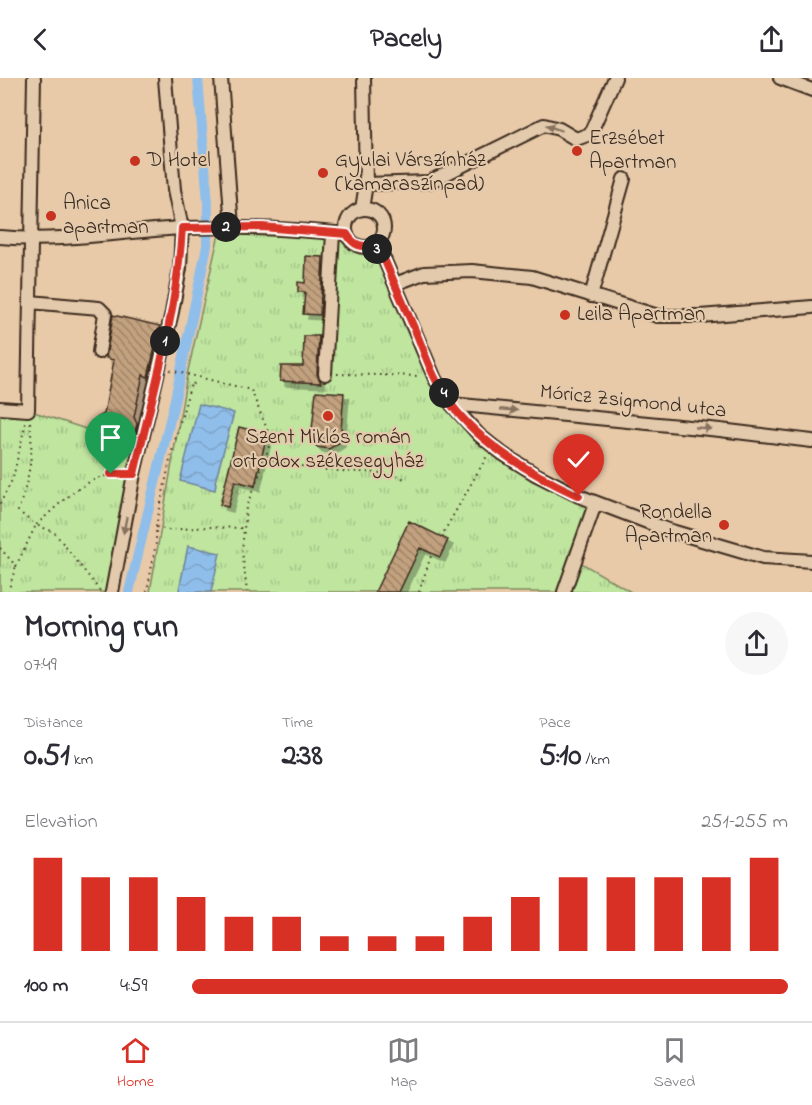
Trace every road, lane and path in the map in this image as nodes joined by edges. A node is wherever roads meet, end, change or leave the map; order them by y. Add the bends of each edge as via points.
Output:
1 (34, 78) edge
2 (165, 78) edge
3 (221, 78) edge
4 (364, 78) edge
5 (615, 78) edge
6 (780, 78) edge
7 (812, 90) edge
8 (624, 179) dead end
9 (366, 184) junction
10 (362, 209) junction
11 (230, 227) junction
12 (185, 228) junction
13 (333, 233) junction
14 (347, 234) junction
15 (0, 237) edge
16 (30, 240) junction
17 (374, 244) junction
18 (395, 284) junction
19 (591, 297) junction
20 (30, 302) junction
21 (812, 307) edge
22 (99, 352) dead end
23 (176, 372) dead end
24 (325, 374) joint
25 (434, 376) junction
26 (197, 385) dead end
27 (451, 404) junction
28 (0, 408) edge
29 (28, 410) junction
30 (812, 441) edge
31 (492, 445) junction
32 (266, 458) junction
33 (134, 474) junction
34 (405, 479) dead end
35 (0, 504) edge
36 (595, 504) junction
37 (36, 525) junction
38 (156, 527) junction
39 (243, 528) junction
40 (441, 537) dead end
41 (0, 548) edge
42 (432, 553) dead end
43 (812, 561) edge
44 (16, 566) junction
45 (812, 589) edge
46 (8, 592) edge
47 (101, 592) edge
48 (112, 592) edge
49 (147, 592) edge
50 (247, 592) edge
51 (419, 592) edge
52 (564, 592) edge
53 (808, 592) edge

1 - 16 street
2 - 12 street via 174,190
3 - 11 street
4 - 9 street
5 -> 9 street via 590,134 576,139 544,125 429,182
6 - 7 street
8 - 19 street
9 - 10 street
10 - 14 street via 347,221
10 - 17 street via 375,211 383,221 383,234
11 - 12 street
11 - 13 street
12 - 16 street
12 - 33 street via 172,312
13 - 14 street
13 - 24 street
14 - 17 street via 355,244
15 - 16 street
16 - 20 street
17 - 18 street
18 - 19 street via 424,273 472,271 532,278
18 - 25 street
19 - 21 street via 658,316
20 - 22 street via 99,308 105,314
20 - 29 street
23 - 32 path via 251,390 271,439
24 - 25 path
25 - 27 street
26 - 38 path via 190,383
27 -> 30 street, Móricz Zsigmond utca
27 - 31 street
28 - 29 street
29 - 35 path via 13,478
29 - 37 path via 33,446 18,511
31 - 36 street via 536,474
31 - 40 path
32 - 34 path via 340,471 387,473
32 - 39 path via 246,507
33 - 37 path via 111,474 78,487
33 -> 48 street
36 - 43 street via 763,558
36 - 52 street
37 - 44 path
37 - 47 path via 54,532
38 - 39 path
38 - 49 path
39 - 50 path
41 - 44 path
42 - 51 path
44 - 46 path
45 - 53 path

